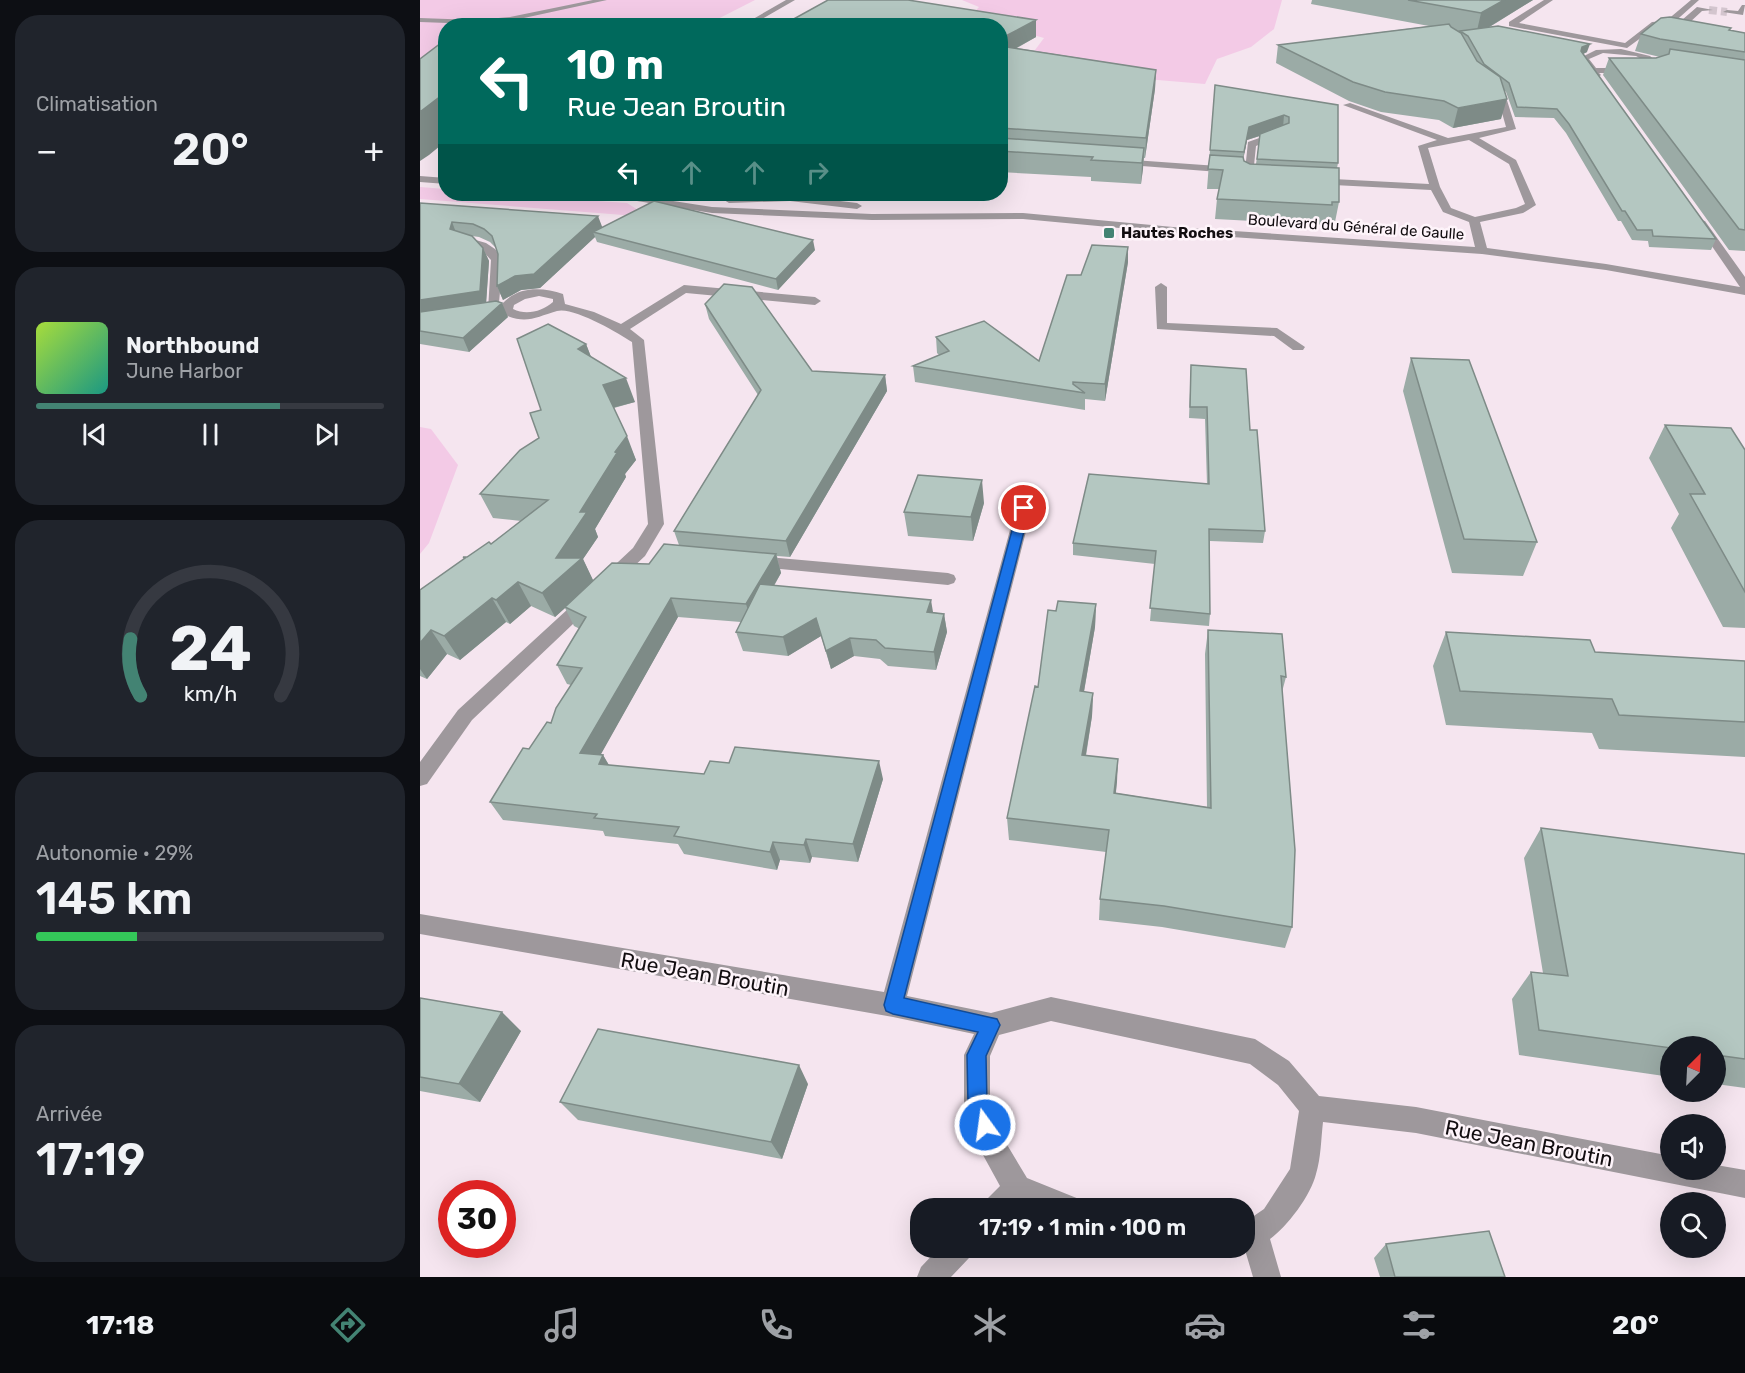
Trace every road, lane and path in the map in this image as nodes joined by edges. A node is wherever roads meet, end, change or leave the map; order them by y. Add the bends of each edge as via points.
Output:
1 (603, 0) edge
2 (791, 0) edge
3 (1549, 0) edge
4 (1695, 0) edge
5 (1745, 7) edge
6 (1709, 10) tunnel mouth
7 (1727, 12) tunnel mouth
8 (515, 18) edge
9 (758, 18) edge
10 (420, 20) edge
11 (438, 21) edge
12 (1668, 23) junction
13 (1654, 60) junction
14 (1665, 62) edge
15 (1594, 70) junction
16 (1600, 80) edge
17 (1485, 82) edge
18 (1347, 105) edge
19 (1281, 133) edge
20 (1472, 138) junction
21 (1449, 141) junction
22 (1113, 161) edge
23 (1249, 171) junction
24 (420, 179) edge
25 (1271, 179) edge
26 (438, 180) edge
27 (1306, 181) edge
28 (1435, 187) junction
29 (656, 201) edge
30 (813, 201) edge
31 (927, 216) junction
32 (1697, 217) edge
33 (1474, 220) junction
34 (462, 239) edge
35 (1482, 251) junction
36 (1745, 285) edge
37 (1161, 287) dead end
38 (1745, 291) edge
39 (815, 301) dead end
40 (557, 306) junction
41 (495, 310) junction
42 (622, 328) junction
43 (1298, 347) dead end
44 (1024, 508) dead end
45 (639, 552) junction
46 (662, 554) edge
47 (742, 561) edge
48 (948, 579) dead end
49 (420, 778) edge
50 (420, 924) edge
51 (893, 1005) junction
52 (991, 1025) junction
53 (1312, 1108) junction
54 (1745, 1184) edge
55 (1017, 1188) junction
56 (1007, 1198) edge
57 (1042, 1198) edge
58 (1255, 1231) edge
59 (1255, 1247) edge
60 (949, 1258) edge
61 (931, 1277) edge
62 (1267, 1277) edge

1 - 8 street
2 - 9 street
3 - 12 street via 1512,24 1627,46 1655,24
4 - 12 street
5 - 7 street via 1740,13
6 - 12 street via 1700,9 1687,21
10 - 11 street
13 - 14 street
13 - 15 street via 1659,67 1650,71
13 - 15 street via 1595,52 1584,58
15 - 16 street
17 - 20 street via 1501,94 1511,129
18 - 21 street
19 - 23 street via 1251,144
20 - 21 street
20 - 33 street via 1513,162 1531,205
21 - 28 street via 1423,146
22 - 23 street
23 - 25 street via 1248,178
24 - 26 street
27 - 28 street
28 - 33 street via 1447,210
29 - 31 street, Boulevard du Général de Gaulle via 712,210
30 - 31 street, Boulevard du Général de Gaulle
31 - 35 street, Boulevard du Général de Gaulle via 1023,216
32 - 36 street
33 - 35 street
34 - 41 street via 490,249 497,260
35 - 38 street, Boulevard du Général de Gaulle
37 - 43 street via 1161,326 1277,332
39 - 42 street via 684,289
40 - 41 street via 529,316
40 - 41 street via 557,295 536,292 519,296
40 - 42 street
42 - 45 street via 638,340 656,524
44 - 51 street
45 - 46 street
45 - 49 street via 465,715
47 - 48 street
50 - 51 street, Rue Jean Broutin
51 - 52 street, Rue Jean Broutin
52 - 53 street via 1051,1009 1255,1052 1295,1082
52 - 55 street via 977,1055 977,1104 992,1146
53 - 54 street, Rue Jean Broutin via 1416,1120
53 - 58 street via 1303,1174 1274,1219
55 - 56 street
55 - 57 street
59 - 62 street
60 - 61 street

